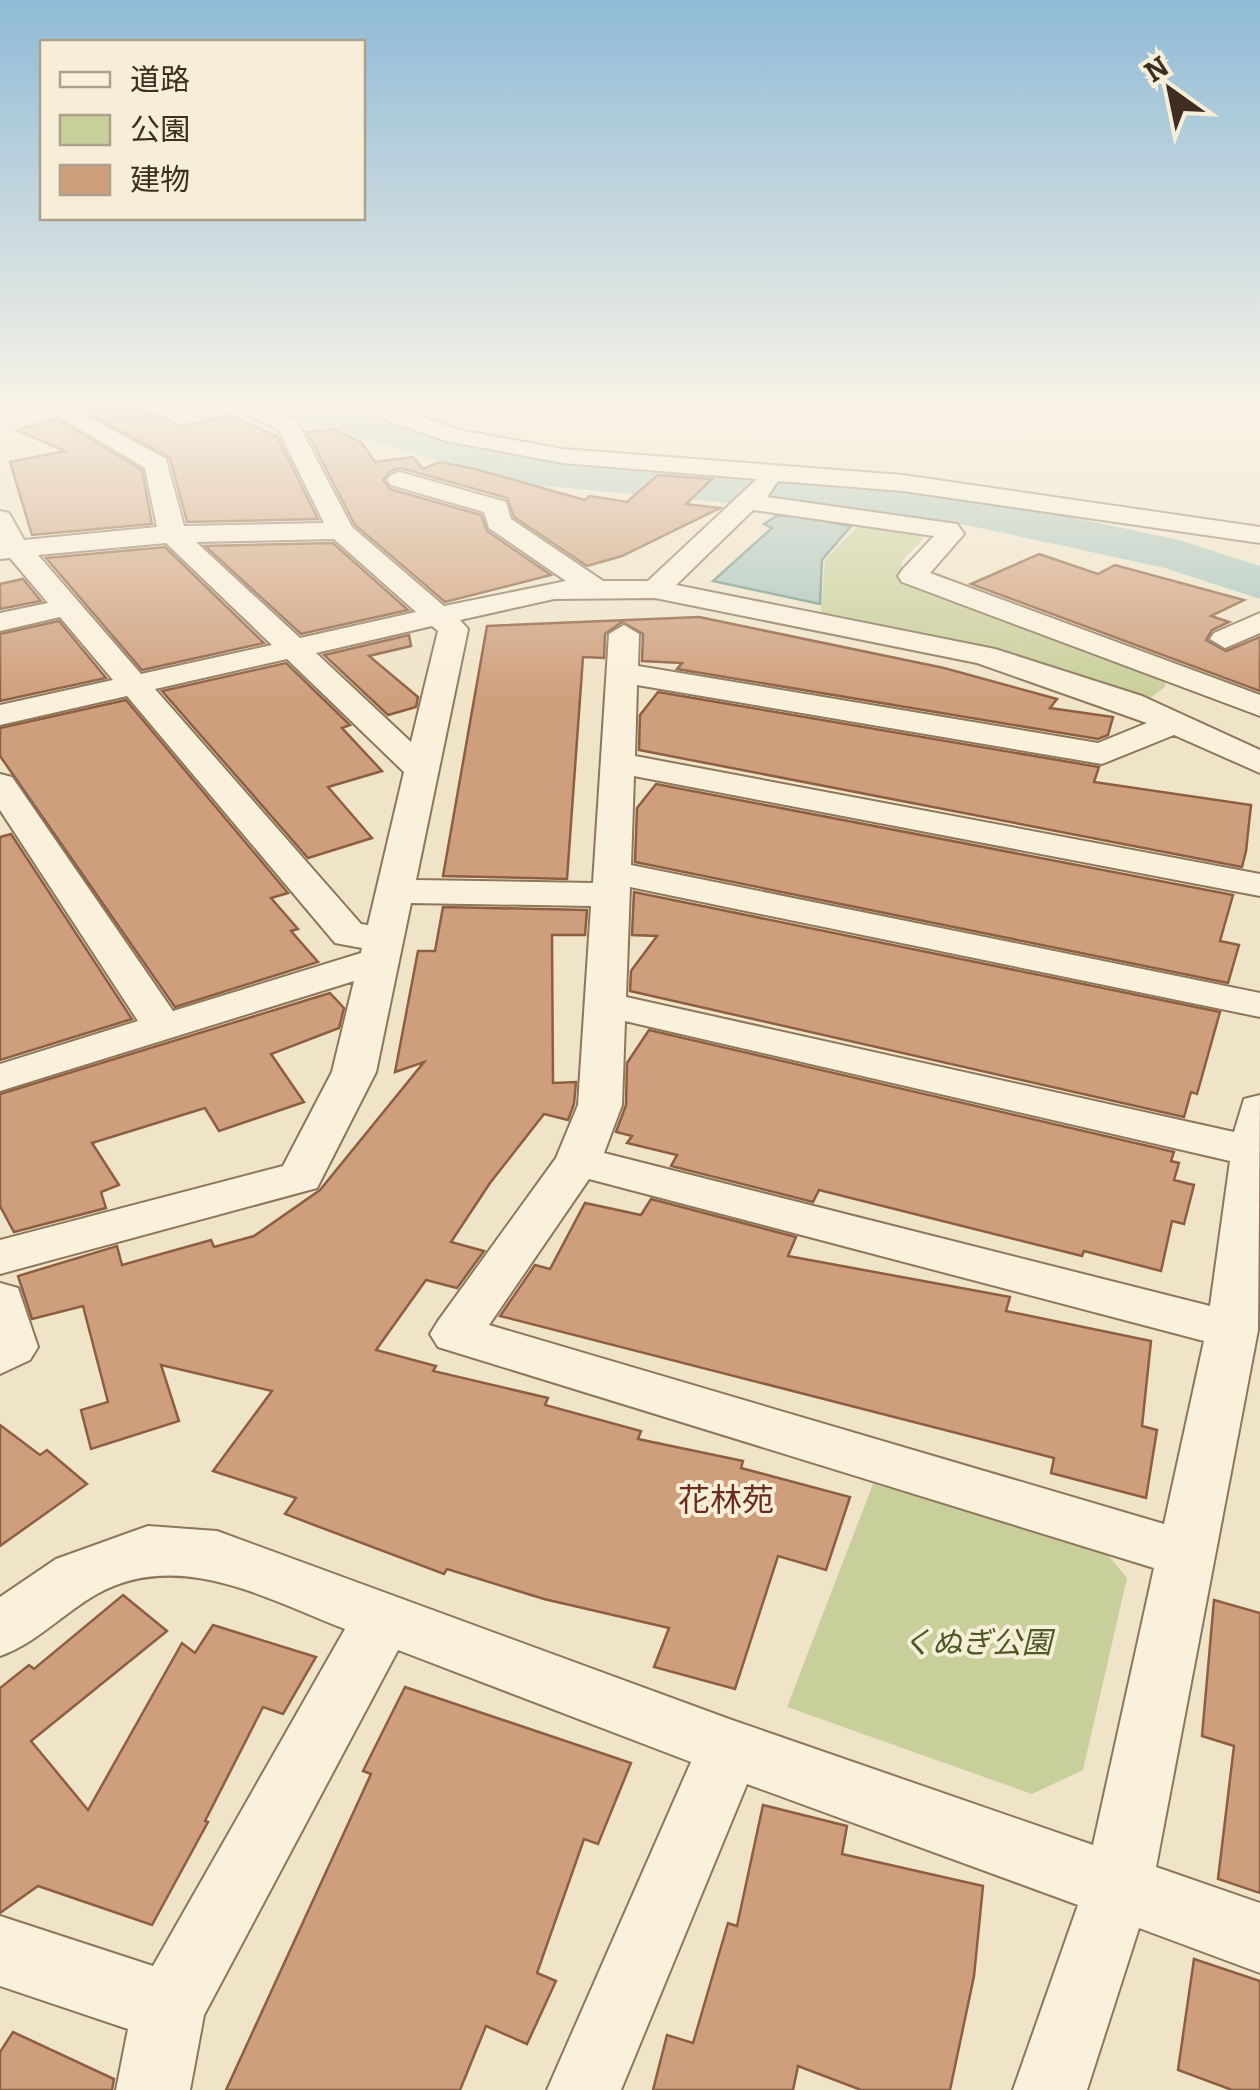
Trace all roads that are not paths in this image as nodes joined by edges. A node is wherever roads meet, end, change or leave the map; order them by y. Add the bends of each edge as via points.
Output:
1 (165, 506) edge
2 (328, 506) edge
3 (488, 506) edge
4 (744, 506) edge
5 (780, 506) edge
6 (1049, 506) edge
7 (1124, 517) junction
8 (0, 519) edge
9 (341, 531) junction
10 (172, 534) junction
11 (1260, 536) edge
12 (9, 549) edge
13 (1260, 563) edge
14 (597, 590) junction
15 (655, 590) junction
16 (68, 607) junction
17 (442, 615) junction
18 (0, 622) edge
19 (1260, 622) edge
20 (624, 634) dead end
21 (1225, 639) dead end
22 (291, 649) junction
23 (622, 673) junction
24 (134, 685) junction
25 (1260, 706) edge
26 (0, 715) edge
27 (1174, 723) junction
28 (619, 762) junction
29 (1260, 763) edge
30 (421, 769) junction
31 (0, 784) edge
32 (611, 884) junction
33 (1260, 884) edge
34 (396, 891) junction
35 (383, 948) junction
36 (604, 1004) junction
37 (1260, 1005) edge
38 (163, 1027) junction
39 (0, 1078) edge
40 (1256, 1130) edge
41 (578, 1161) junction
42 (0, 1257) edge
43 (0, 1301) edge
44 (1232, 1330) junction
45 (0, 1355) edge
46 (1188, 1554) junction
47 (383, 1619) junction
48 (0, 1630) edge
49 (729, 1748) junction
50 (1118, 1888) junction
51 (1260, 1938) edge
52 (0, 1951) edge
53 (168, 2007) junction
54 (153, 2090) edge
55 (584, 2090) edge
56 (1050, 2090) edge

1 - 10 street
2 - 9 street
3 - 14 street via 497,508 498,522
4 - 15 street
5 - 25 street via 948,530 912,576
6 - 7 street
7 - 11 street
7 - 13 street via 1117,530
8 - 12 street
9 - 10 street
9 - 17 street
10 - 12 street
10 - 22 street
12 - 16 street
14 - 15 street
14 - 17 street via 554,590
15 - 27 street via 984,655
16 - 18 street
16 - 24 street
17 - 22 street
17 - 30 street via 453,629
19 - 21 street
20 - 23 street
22 - 24 street
22 - 30 street
23 - 27 street via 1102,754
23 - 28 street
24 - 26 street
24 - 35 street via 350,935
27 - 29 street
28 - 32 street
28 - 33 street
30 - 34 street
31 - 38 street
32 - 34 street
32 - 36 street
32 - 37 street
34 - 35 street
35 - 38 street
35 - 42 street via 354,1072 302,1177
36 - 40 street
36 - 41 street via 600,1105
38 - 39 street
40 - 44 street
41 - 44 street
41 - 46 street via 456,1334
43 - 45 street via 12,1347
44 - 46 street
46 - 50 street
47 - 48 street via 217,1555 148,1550 77,1576
47 - 49 street
47 - 53 street
49 - 50 street
49 - 55 street
50 - 51 street
50 - 56 street
52 - 53 street
53 - 54 street

